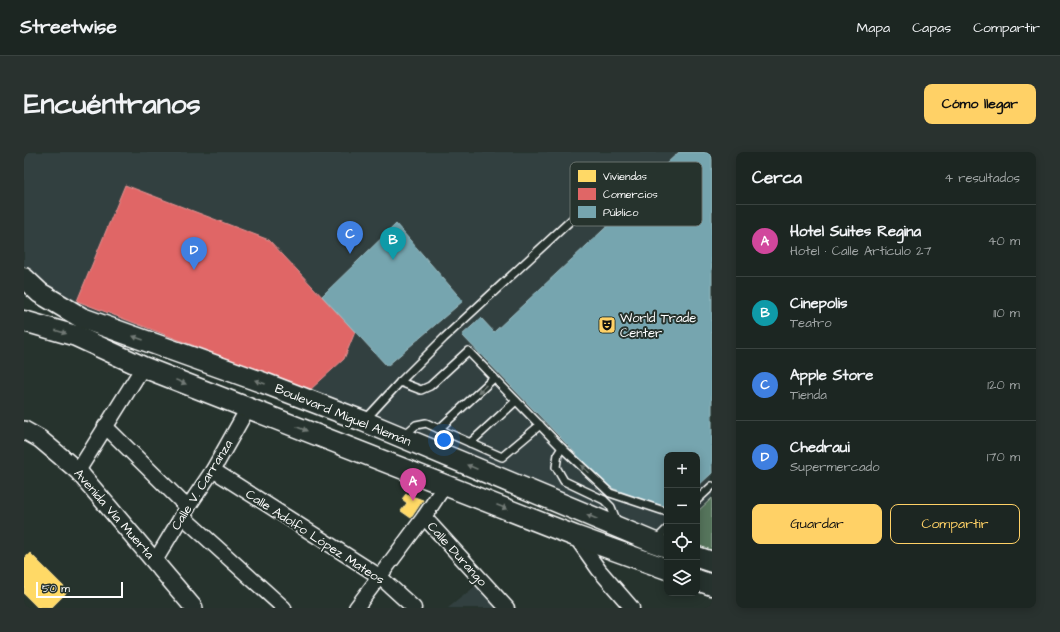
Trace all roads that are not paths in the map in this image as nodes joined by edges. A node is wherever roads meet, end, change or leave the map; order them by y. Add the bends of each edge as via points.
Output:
1 (570, 221) edge
2 (24, 278) edge
3 (24, 321) edge
4 (143, 367) junction
5 (494, 378) junction
6 (400, 382) junction
7 (516, 401) junction
8 (248, 408) junction
9 (363, 422) junction
10 (540, 425) junction
11 (105, 426) junction
12 (439, 429) junction
13 (24, 430) edge
14 (401, 437) junction
15 (470, 443) junction
16 (562, 448) junction
17 (213, 470) junction
18 (78, 471) junction
19 (445, 486) junction
20 (712, 486) edge
21 (700, 497) edge
22 (664, 511) edge
23 (185, 512) junction
24 (424, 517) junction
25 (619, 528) junction
26 (575, 536) junction
27 (662, 539) edge
28 (700, 558) edge
29 (155, 561) junction
30 (712, 562) edge
31 (664, 568) edge
32 (379, 576) junction
33 (700, 581) edge
34 (712, 585) edge
35 (194, 608) edge
36 (284, 608) edge
37 (356, 608) edge
38 (414, 608) edge
39 (507, 608) edge
40 (632, 608) edge

1 - 6 lane
9 -> 2 main road, Boulevard Miguel Alemán via 264,383 82,318 40,293
3 -> 4 main road via 76,336
4 -> 8 main road
4 - 11 street
5 - 6 lane via 468,352 430,386 421,390
5 - 7 lane
5 -> 12 lane
6 - 9 lane
7 - 10 lane
7 - 15 lane
8 - 17 street, Calle V. Carranza
8 -> 19 main road
9 - 14 main road, Boulevard Miguel Alemán
10 - 15 lane via 502,457
10 - 16 lane
11 - 18 street
11 - 23 street
12 - 14 lane via 426,423 416,425
12 - 15 lane
13 - 18 street, Avenida Vía Muerta via 40,439
25 -> 14 main road, Boulevard Miguel Alemán
22 -> 16 lane via 610,492
16 - 25 lane via 558,454 556,467 564,481 604,500 611,507
17 - 23 street, Calle V. Carranza
17 - 32 street, Calle Adolfo López Mateos
18 - 29 street, Avenida Vía Muerta
19 - 24 street
19 -> 26 main road
20 - 21 lane
23 - 29 street, Calle V. Carranza
23 - 36 street
24 - 32 street
24 - 39 street, Calle Durango
25 - 27 main road, Boulevard Miguel Alemán
26 - 31 main road
26 - 40 street via 599,570
28 - 30 main road
29 - 35 street, Avenida Vía Muerta
32 - 37 street
32 - 38 street, Calle Adolfo López Mateos
33 - 34 main road

